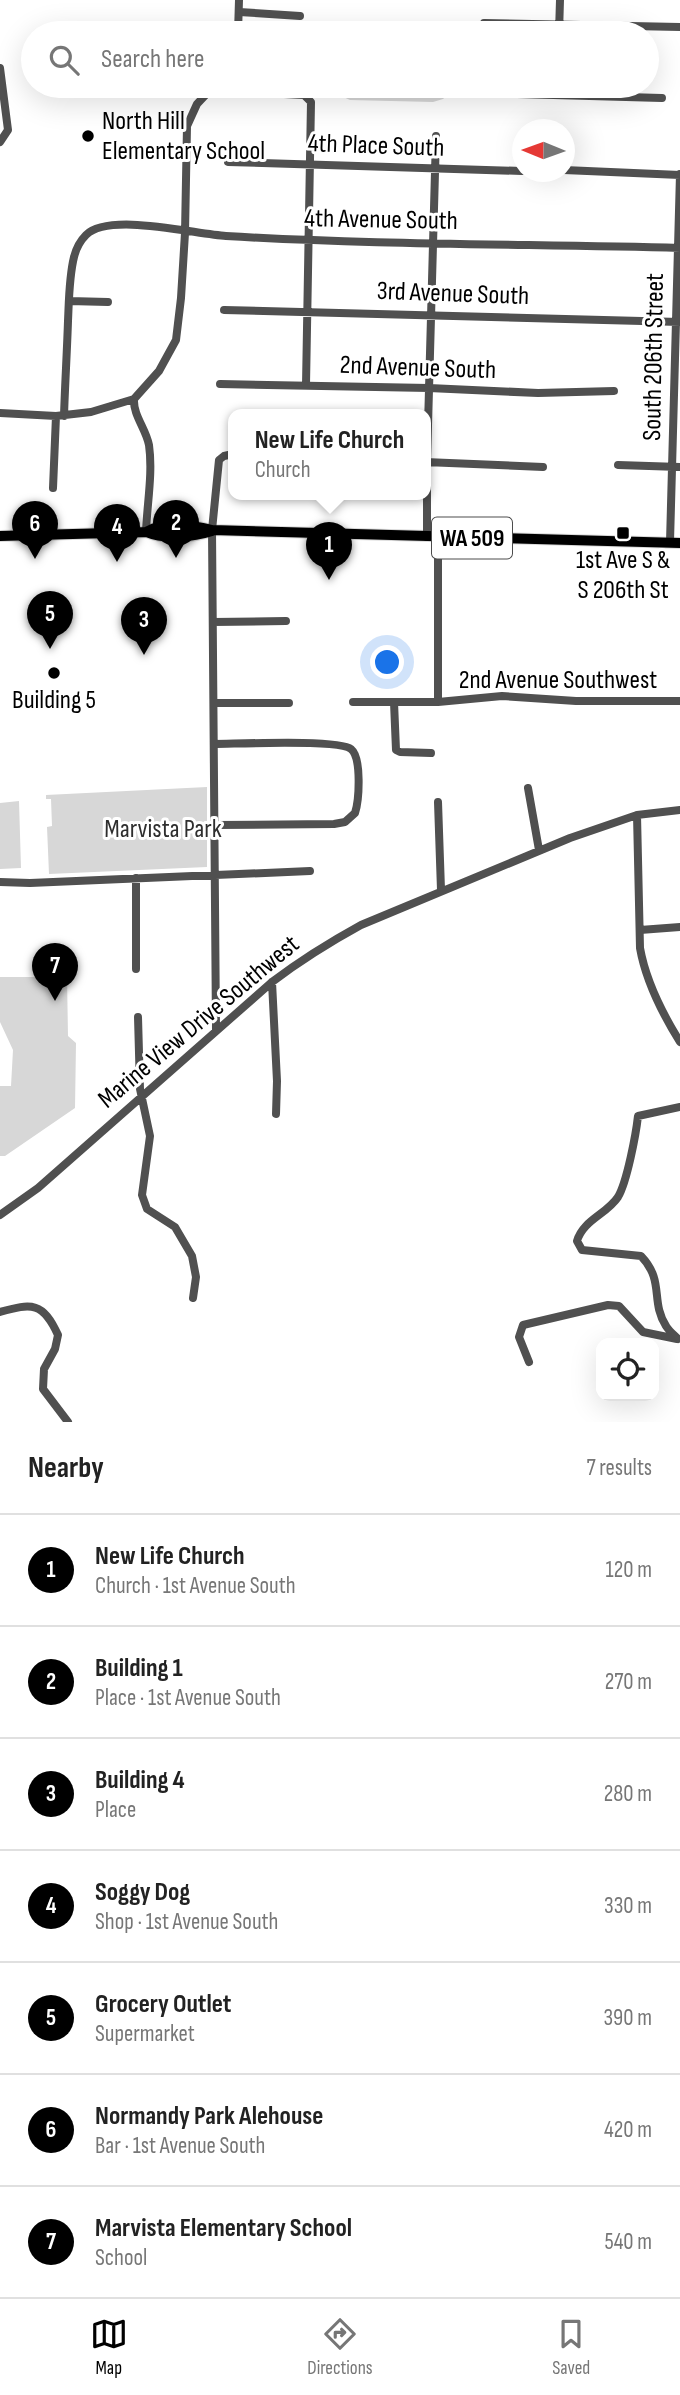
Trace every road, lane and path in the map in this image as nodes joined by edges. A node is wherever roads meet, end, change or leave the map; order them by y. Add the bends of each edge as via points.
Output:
1 (239, 0) edge
2 (560, 0) edge
3 (239, 12) junction
4 (300, 16) dead end
5 (239, 21) edge
6 (559, 21) edge
7 (659, 27) edge
8 (680, 27) edge
9 (0, 68) edge
10 (203, 98) edge
11 (309, 98) edge
12 (659, 98) edge
13 (662, 98) dead end
14 (436, 136) dead end
15 (0, 142) edge
16 (228, 162) dead end
17 (311, 164) junction
18 (434, 169) junction
19 (575, 170) edge
20 (512, 171) edge
21 (680, 174) edge
22 (186, 233) junction
23 (310, 240) junction
24 (432, 242) junction
25 (679, 248) edge
26 (69, 301) junction
27 (108, 302) dead end
28 (224, 310) dead end
29 (308, 311) junction
30 (430, 314) junction
31 (678, 321) edge
32 (220, 384) dead end
33 (306, 385) junction
34 (429, 388) junction
35 (614, 391) dead end
36 (134, 399) junction
37 (428, 409) edge
38 (0, 413) edge
39 (60, 416) junction
40 (228, 455) edge
41 (431, 462) edge
42 (618, 465) dead end
43 (542, 467) dead end
44 (676, 467) edge
45 (53, 488) dead end
46 (427, 500) edge
47 (212, 530) junction
48 (146, 533) junction
49 (0, 536) edge
50 (427, 537) junction
51 (438, 537) junction
52 (675, 543) edge
53 (286, 621) dead end
54 (213, 622) junction
55 (680, 701) edge
56 (353, 702) dead end
57 (394, 702) junction
58 (438, 702) junction
59 (214, 703) junction
60 (289, 703) dead end
61 (214, 744) junction
62 (431, 753) dead end
63 (528, 788) dead end
64 (438, 802) dead end
65 (680, 810) edge
66 (637, 815) junction
67 (216, 825) junction
68 (539, 850) junction
69 (310, 872) dead end
70 (215, 875) junction
71 (136, 878) junction
72 (0, 882) edge
73 (441, 891) junction
74 (680, 927) edge
75 (640, 930) junction
76 (136, 969) dead end
77 (272, 982) junction
78 (138, 1017) dead end
79 (216, 1030) junction
80 (680, 1042) edge
81 (141, 1098) junction
82 (680, 1107) edge
83 (276, 1114) dead end
84 (0, 1215) edge
85 (193, 1298) dead end
86 (0, 1312) edge
87 (679, 1339) edge
88 (529, 1362) dead end
89 (68, 1422) edge

1 - 3 street
2 - 6 street
3 - 4 street
3 - 5 street
7 - 8 street
9 - 15 street via 8,130
10 - 22 street via 187,126
11 - 17 street via 313,106
12 - 13 street
14 - 18 street
16 - 17 street, 4th Place South
17 - 18 street, 4th Place South
17 - 23 street
18 - 20 street, 4th Place South
18 - 24 street
19 - 21 street
21 - 25 street, South 206th Street
22 - 23 street, 4th Avenue South
22 - 26 street, 4th Avenue South via 152,225 93,229 76,249
22 - 36 street via 176,340 159,371
23 - 24 street, 4th Avenue South
23 - 29 street
24 - 25 street, 4th Avenue South
24 - 30 street
25 - 31 street, South 206th Street
26 - 27 street
26 - 39 street
28 - 29 street, 3rd Avenue South
29 - 30 street, 3rd Avenue South
29 - 33 street
30 - 31 street, 3rd Avenue South
30 - 34 street
31 - 44 street, South 206th Street
32 - 33 street, 2nd Avenue South
33 - 34 street, 2nd Avenue South
34 - 35 street, 2nd Avenue South
34 - 37 street
36 - 39 street
36 - 48 street via 149,447
38 - 39 street
39 - 45 street
40 - 47 street via 219,460
41 - 43 street
42 - 44 street
44 - 52 street, South 206th Street
46 - 50 street
47 - 48 main road, WA 509 via 199,526 154,528
47 - 50 main road, WA 509
47 - 54 street
48 - 49 main road, WA 509
50 - 51 main road, WA 509
51 - 52 main road, WA 509
51 - 58 street
53 - 54 street
54 - 59 street
55 - 58 street, 2nd Avenue Southwest via 502,696
56 - 57 street, 2nd Avenue Southwest
57 - 58 street, 2nd Avenue Southwest
57 - 62 street via 396,750
59 - 60 street
59 - 61 street
61 - 67 street
61 - 67 street via 336,745 352,750 358,766 357,806 345,822
63 - 68 street
64 - 73 street
65 - 66 street, Marine View Drive Southwest
66 - 68 street, Marine View Drive Southwest
66 - 75 street
67 - 70 street
68 - 73 street, Marine View Drive Southwest
69 - 70 street
70 - 71 street
70 - 79 street
71 - 72 street
71 - 76 street
73 - 77 street, Marine View Drive Southwest via 361,925
74 - 75 street
75 - 80 street via 649,982
77 - 79 street, Marine View Drive Southwest
77 - 83 street
78 - 81 street
79 - 81 street, Marine View Drive Southwest
81 - 84 street, Marine View Drive Southwest
81 - 85 street via 150,1136 143,1202 175,1227 186,1244 195,1266
82 - 87 street via 638,1116 618,1197 582,1230 577,1241 582,1250 641,1256 656,1278 666,1327
86 - 89 street via 34,1306 47,1314 58,1335 44,1369 43,1389
87 - 88 street via 643,1332 619,1306 608,1305 523,1325 519,1337

